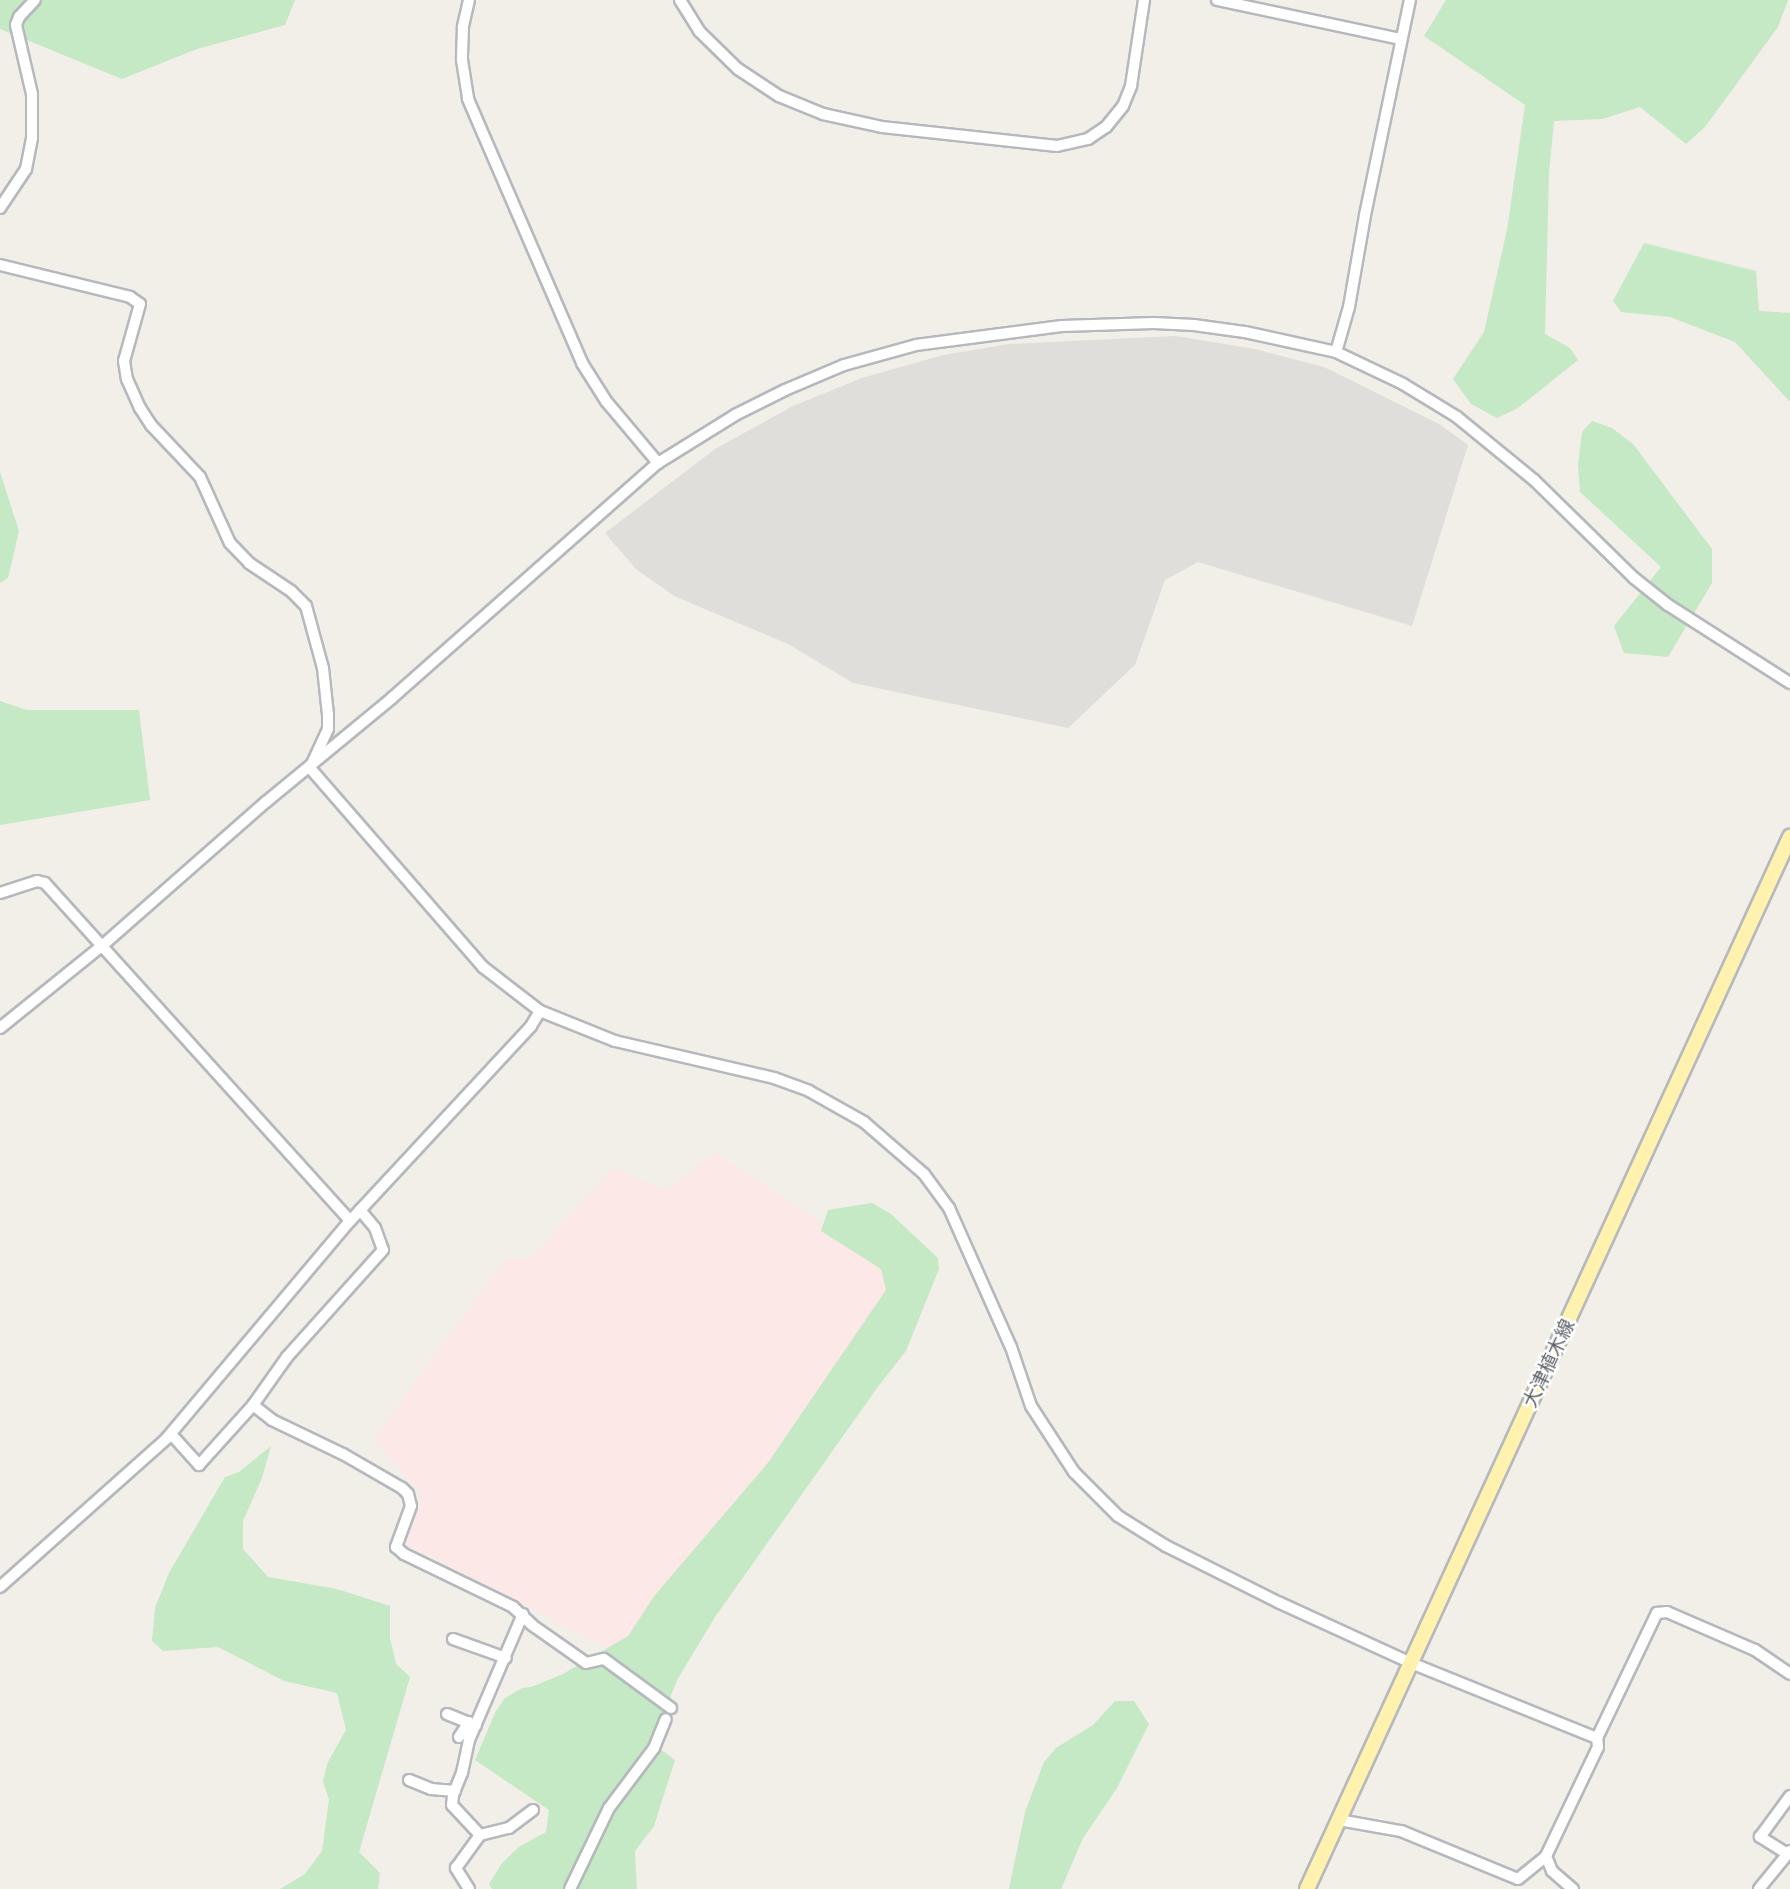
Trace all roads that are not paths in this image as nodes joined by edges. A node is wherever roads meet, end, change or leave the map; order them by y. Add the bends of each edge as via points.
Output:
1 (34, 0) edge
2 (469, 0) edge
3 (680, 0) edge
4 (1144, 0) edge
5 (1217, 0) edge
6 (1410, 0) edge
7 (1401, 39) junction
8 (0, 208) edge
9 (0, 265) edge
10 (1336, 352) junction
11 (658, 463) junction
12 (1790, 683) edge
13 (310, 768) junction
14 (1790, 837) edge
15 (0, 893) edge
16 (103, 945) junction
17 (540, 1011) junction
18 (0, 1028) edge
19 (360, 1210) junction
20 (350, 1221) junction
21 (253, 1405) junction
22 (171, 1434) junction
23 (0, 1587) edge
24 (523, 1614) junction
25 (453, 1639) dead end
26 (506, 1658) junction
27 (1411, 1664) junction
28 (1790, 1674) edge
29 (447, 1714) dead end
30 (472, 1724) junction
31 (459, 1737) dead end
32 (1597, 1738) junction
33 (409, 1780) dead end
34 (455, 1791) junction
35 (1790, 1796) edge
36 (533, 1810) dead end
37 (1339, 1820) junction
38 (480, 1835) junction
39 (1789, 1851) edge
40 (1546, 1857) junction
41 (469, 1889) edge
42 (570, 1889) edge
43 (1307, 1889) edge
44 (1573, 1889) edge
45 (1759, 1889) edge

1 - 8 street via 16,25 32,94 32,138 26,169
2 - 11 street via 462,60 468,99 582,363 606,401
3 - 4 street via 699,31 738,69 779,96 823,114 882,127 1057,146 1088,139 1123,106 1131,86
5 - 7 street
6 - 7 street
7 - 10 street via 1349,307
9 - 13 street via 140,303 124,361 140,408 200,477 230,542 249,563 306,606 323,668 328,715 328,729
10 - 11 street via 1245,332 1154,323 1049,327 916,345 844,365 785,390 734,415
10 - 12 street via 1403,384 1457,417 1534,480 1634,578
11 - 13 street
13 - 16 street
13 - 17 street via 483,967
14 - 27 main road, 大津植木線
15 - 16 street via 45,883
16 - 18 street
16 - 20 street
17 - 19 street
17 - 27 street via 615,1041 774,1078 809,1091 864,1122 925,1174 949,1208 1012,1348 1031,1406 1074,1472 1118,1516 1166,1546
19 - 20 street
19 - 21 street via 375,1228 383,1250 288,1357
20 - 22 street
21 - 22 street via 199,1465
21 - 24 street via 272,1420 402,1488 411,1506 396,1546
22 - 23 street
24 - 26 street
24 - 42 street via 586,1663 604,1659 669,1714 654,1748 609,1808
25 - 26 street
26 - 30 street
27 - 32 street
27 - 37 main road, 大津植木線
28 - 32 street via 1755,1650 1667,1612 1657,1612
29 - 30 street
30 - 31 street
30 - 34 street
32 - 40 street via 1598,1747
33 - 34 street via 431,1789
34 - 38 street via 452,1805
35 - 39 street via 1760,1837
36 - 38 street via 509,1828
37 - 40 street via 1401,1831 1517,1880
37 - 43 main road, 大津植木線
38 - 41 street via 456,1868
39 - 45 street
40 - 44 street via 1552,1871

